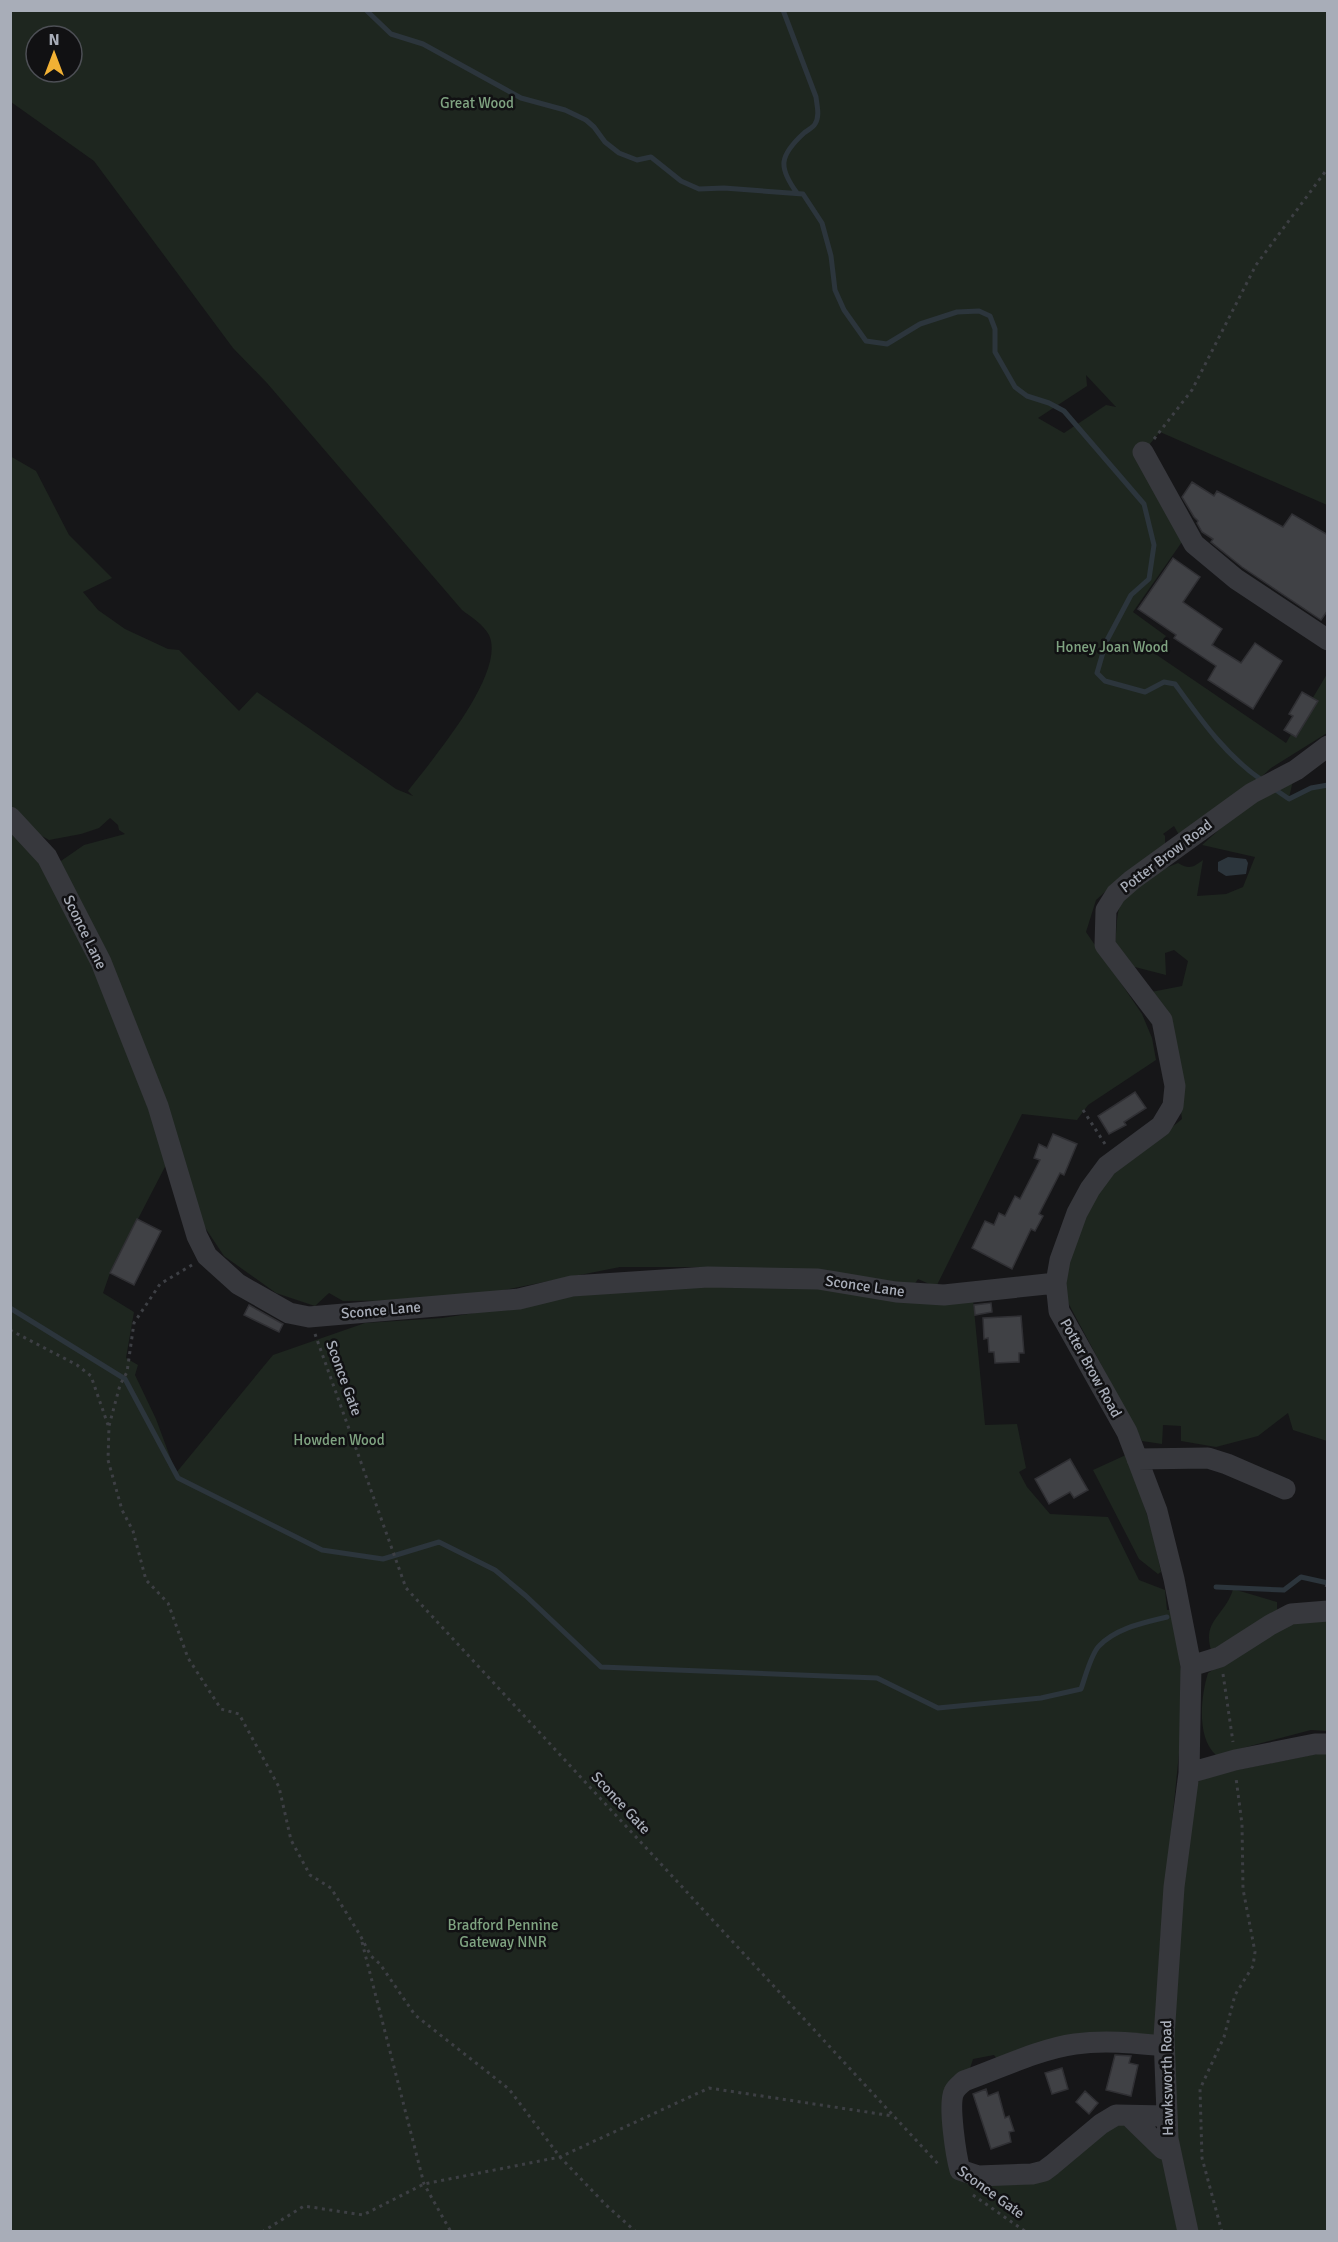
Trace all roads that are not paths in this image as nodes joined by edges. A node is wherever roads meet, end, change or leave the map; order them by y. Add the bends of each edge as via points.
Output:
1 (1143, 452) road end
2 (1328, 640) edge
3 (1328, 746) edge
4 (10, 817) edge
5 (1056, 1283) junction
6 (1137, 1459) junction
7 (1285, 1489) dead end
8 (1328, 1611) edge
9 (1191, 1666) junction
10 (1328, 1744) edge
11 (1189, 1773) junction
12 (1174, 1887) joint
13 (1164, 2046) junction
14 (1129, 2116) junction
15 (1167, 2116) junction
16 (1170, 2151) junction
17 (1188, 2232) edge

1 - 2 street via 1194,544 1236,579
3 - 5 street, Potter Brow Road via 1296,770 1252,793 1132,879 1106,910 1105,945 1162,1020 1175,1086 1173,1106 1161,1126 1107,1166 1096,1181 1077,1213
4 - 5 street, Sconce Lane via 47,857 101,962 158,1106 197,1236 207,1256 238,1284 289,1313 309,1317 519,1299 572,1286 708,1277 818,1279 896,1292 944,1295
5 - 6 street, Potter Brow Road via 1059,1311 1127,1432
6 - 7 street via 1208,1458
6 - 9 street, Potter Brow Road via 1157,1510
8 - 9 street via 1291,1614 1220,1657
9 - 11 street, Potter Brow Road
10 - 11 street via 1235,1760
11 - 12 street, Potter Brow Road
12 - 13 street, Hawksworth Road
13 - 14 street via 1073,2044 964,2081 951,2098 960,2170 978,2176 1044,2171 1101,2124 1116,2115
13 - 15 street, Hawksworth Road
14 - 15 street
14 - 16 street via 1163,2149
15 - 16 street, Hawksworth Road
16 - 17 street, Hawksworth Road

